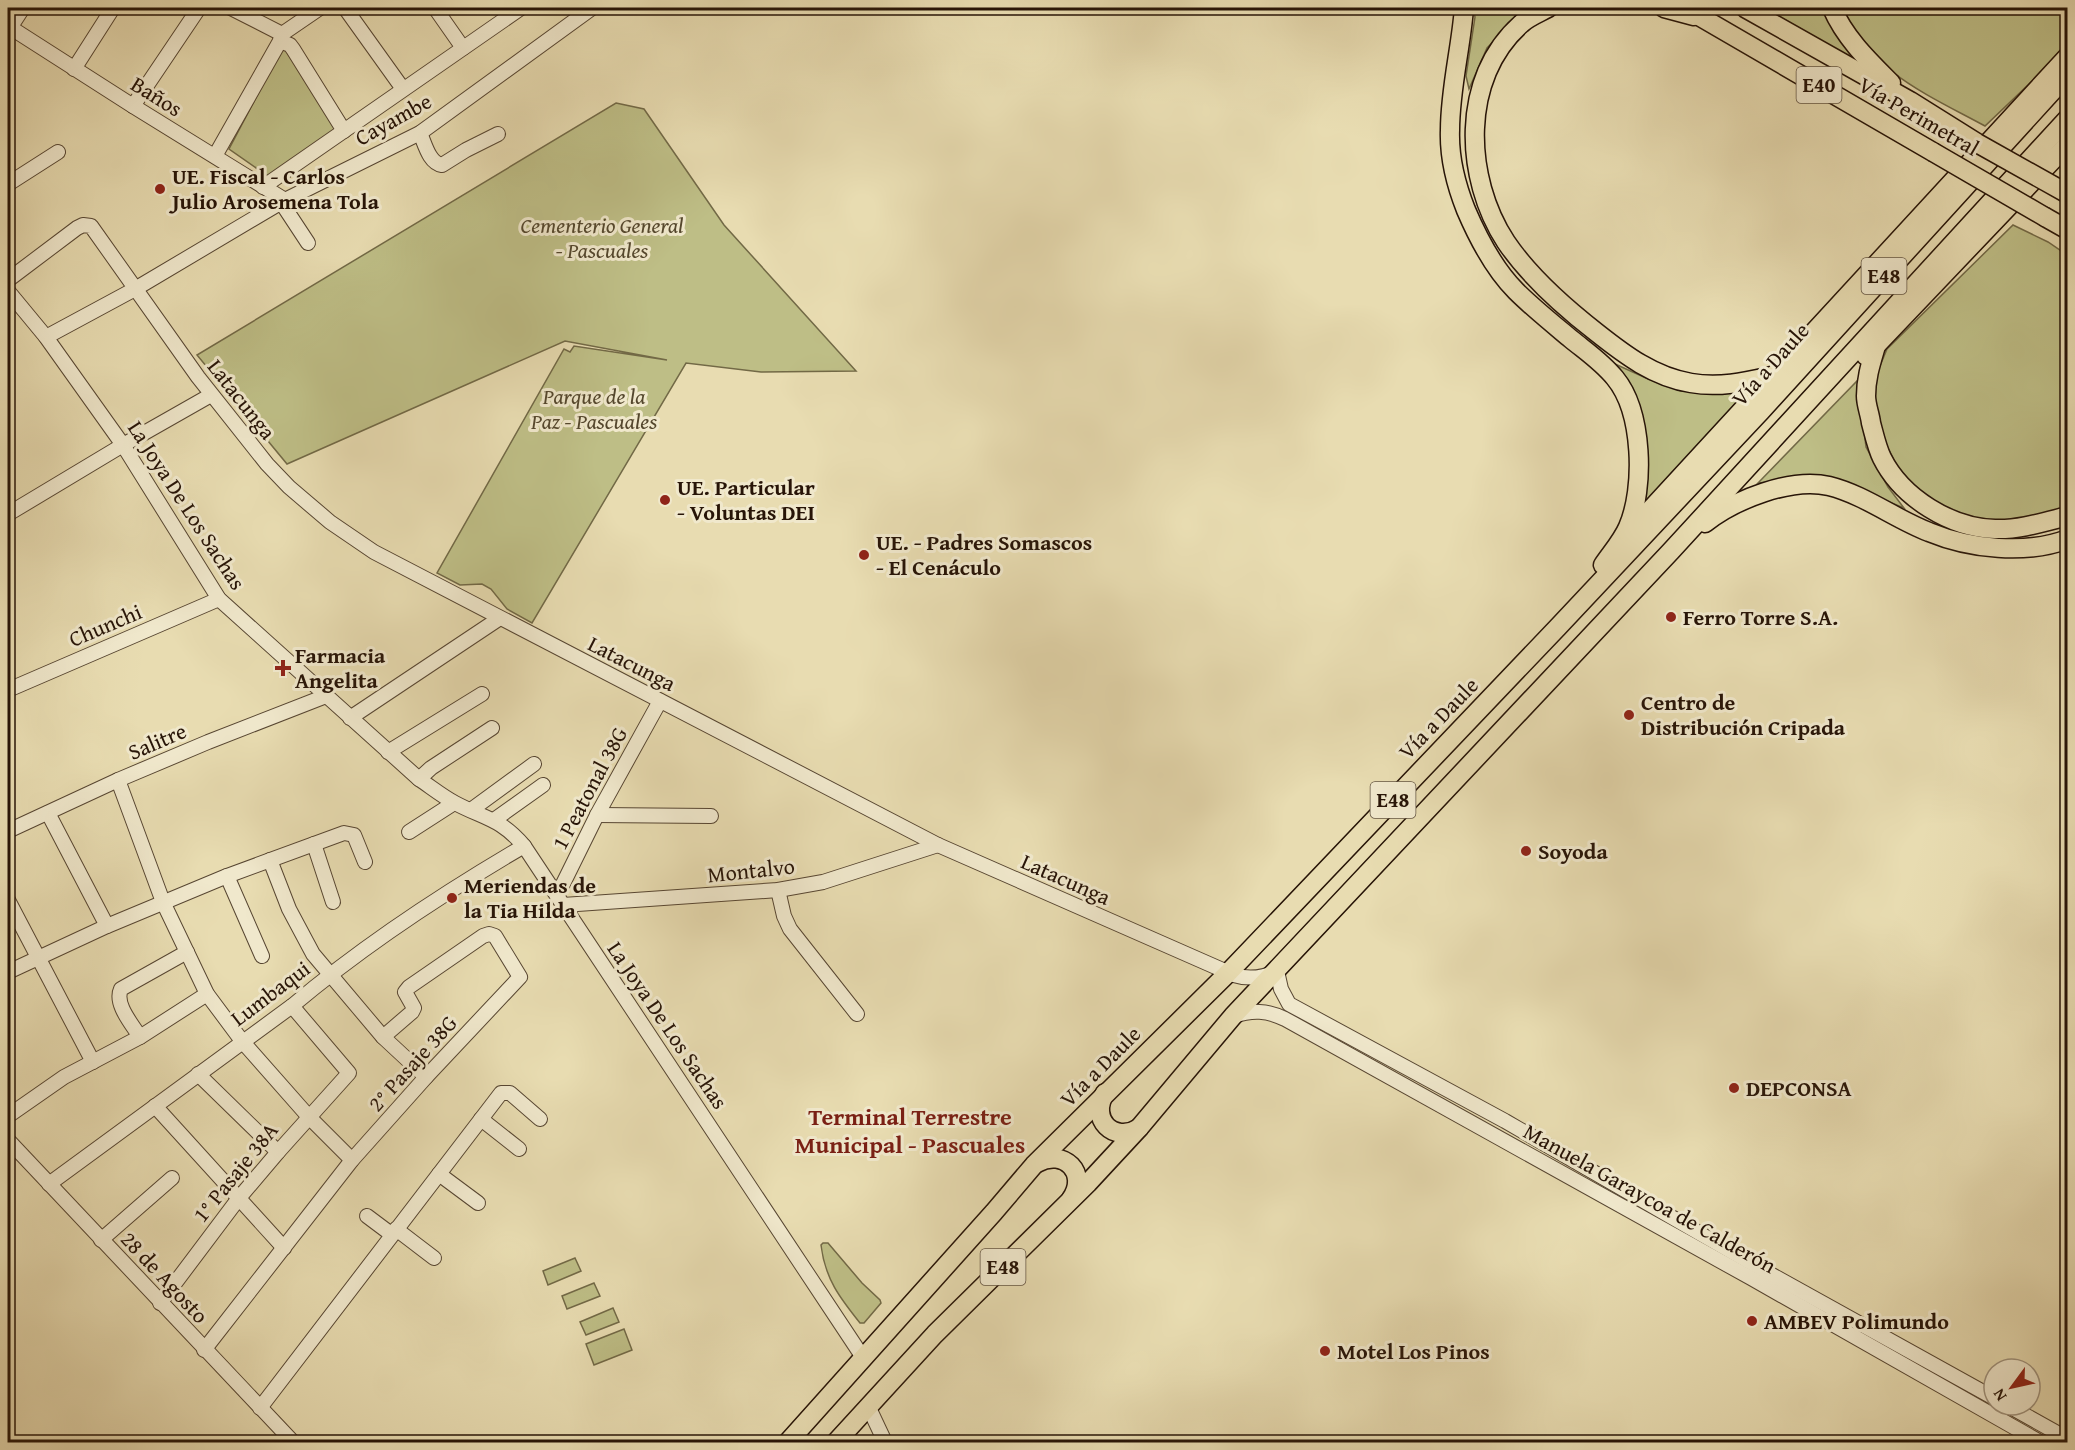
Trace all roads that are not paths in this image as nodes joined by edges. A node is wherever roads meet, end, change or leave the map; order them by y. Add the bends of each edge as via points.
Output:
1 (23, 8) edge
2 (113, 8) edge
3 (199, 8) edge
4 (231, 8) edge
5 (320, 8) edge
6 (345, 8) edge
7 (435, 8) edge
8 (521, 8) edge
9 (592, 8) edge
10 (1464, 8) edge
11 (1548, 8) edge
12 (1664, 8) edge
13 (1685, 8) edge
14 (1745, 8) edge
15 (1832, 8) edge
16 (1704, 19) junction
17 (9, 27) edge
18 (281, 37) junction
19 (463, 48) junction
20 (2067, 56) edge
21 (74, 69) junction
22 (2067, 74) edge
23 (403, 89) junction
24 (1910, 101) junction
25 (133, 106) junction
26 (2067, 118) edge
27 (344, 130) junction
28 (420, 133) junction
29 (498, 134) dead end
30 (2067, 144) edge
31 (58, 152) dead end
32 (215, 156) junction
33 (8, 184) edge
34 (263, 187) junction
35 (2067, 194) edge
36 (283, 201) junction
37 (2047, 218) junction
38 (2067, 230) edge
39 (2067, 235) edge
40 (308, 243) dead end
41 (8, 280) edge
42 (135, 289) junction
43 (8, 291) edge
44 (46, 337) junction
45 (1877, 345) junction
46 (1772, 376) junction
47 (212, 395) junction
48 (1761, 411) junction
49 (123, 445) junction
50 (1761, 453) junction
51 (10, 508) edge
52 (2067, 516) edge
53 (2067, 539) edge
54 (1617, 545) junction
55 (1671, 551) junction
56 (219, 598) junction
57 (500, 618) junction
58 (1558, 627) junction
59 (8, 690) edge
60 (482, 694) dead end
61 (326, 696) junction
62 (660, 701) junction
63 (350, 718) junction
64 (492, 728) dead end
65 (388, 752) junction
66 (534, 764) dead end
67 (419, 779) junction
68 (118, 780) junction
69 (543, 785) dead end
70 (454, 803) junction
71 (471, 810) junction
72 (48, 813) junction
73 (597, 815) junction
74 (711, 816) dead end
75 (494, 820) junction
76 (8, 831) edge
77 (409, 832) dead end
78 (314, 844) junction
79 (938, 845) junction
80 (524, 846) junction
81 (270, 860) junction
82 (365, 862) dead end
83 (227, 876) junction
84 (778, 890) junction
85 (8, 900) edge
86 (560, 901) junction
87 (163, 902) junction
88 (333, 902) dead end
89 (107, 926) junction
90 (187, 952) junction
91 (262, 956) dead end
92 (39, 958) junction
93 (1277, 971) junction
94 (8, 972) edge
95 (1228, 973) junction
96 (329, 974) junction
97 (207, 994) junction
98 (292, 1006) junction
99 (857, 1014) dead end
100 (1233, 1016) junction
101 (140, 1037) junction
102 (383, 1037) junction
103 (242, 1041) junction
104 (93, 1062) junction
105 (198, 1074) junction
106 (426, 1077) junction
107 (1105, 1093) junction
108 (155, 1106) junction
109 (8, 1116) edge
110 (309, 1117) junction
111 (481, 1119) junction
112 (540, 1119) dead end
113 (1504, 1121) junction
114 (1139, 1128) junction
115 (1496, 1136) junction
116 (8, 1140) edge
117 (519, 1149) dead end
118 (278, 1152) junction
119 (352, 1160) junction
120 (1034, 1165) junction
121 (439, 1174) junction
122 (172, 1178) dead end
123 (49, 1184) junction
124 (239, 1198) junction
125 (478, 1203) dead end
126 (1067, 1205) junction
127 (367, 1216) dead end
128 (393, 1232) junction
129 (101, 1240) junction
130 (284, 1248) junction
131 (434, 1258) dead end
132 (159, 1303) junction
133 (204, 1350) junction
134 (864, 1359) junction
135 (1982, 1391) edge
136 (260, 1408) junction
137 (869, 1408) junction
138 (2028, 1417) edge
139 (2067, 1439) edge
140 (293, 1443) edge
141 (788, 1443) edge
142 (836, 1443) edge
143 (885, 1443) edge
144 (2040, 1443) edge

1 - 17 street
2 - 21 street
3 - 25 street
4 - 18 street
5 - 18 street
6 - 23 street
7 - 19 street
8 - 19 street
9 - 28 street, Cayambe
10 - 54 highway via 1449,130 1455,178 1487,252 1515,290 1597,358 1617,380 1630,404 1640,456 1628,526
11 - 46 highway via 1521,23 1494,56 1475,112 1479,175 1491,215 1505,240 1524,266 1583,322 1655,373 1691,383 1725,386
12 - 16 highway
13 - 16 highway, Vía Perimetral / E40
14 - 24 highway, Vía Perimetral / E40
15 - 24 highway via 1841,27 1869,62
16 - 37 highway, Vía Perimetral / E40, bridge
17 - 21 street, Baños
18 - 27 street via 293,49
18 - 32 street
19 - 23 street
20 - 46 highway
21 - 25 street, Baños
22 - 48 highway, Vía a Daule / E48
23 - 27 street
24 - 35 highway, Vía Perimetral / E40, bridge
25 - 32 street, Baños
26 - 50 highway, E48
27 - 34 street
28 - 29 street via 433,160 442,165
28 - 36 street, Cayambe
30 - 45 highway
31 - 33 street
32 - 34 street, Baños
34 - 36 street, Baños
36 - 40 street
36 - 42 street, Cayambe
37 - 38 highway, Vía Perimetral / E40
37 - 39 highway
41 - 42 street, Latacunga via 83,225 91,226
42 - 44 street, Cayambe
42 - 47 street, Latacunga
43 - 44 street, La Joya De Los Sachas
44 - 49 street, La Joya De Los Sachas
45 - 50 highway
45 - 52 highway via 1867,375 1866,398 1883,459 1905,489 1930,508 1960,522 1994,529 2030,526
46 - 48 highway
46 - 54 highway
47 - 49 street
47 - 57 street, Latacunga via 267,464 330,522 374,552
48 - 58 highway, Vía a Daule / E48
49 - 51 street
49 - 56 street, La Joya De Los Sachas
50 - 55 highway, E48
53 - 55 highway via 2051,546 1974,545 1929,533 1870,502 1828,486 1801,484 1740,502 1714,516
54 - 58 highway
55 - 93 highway, E48
56 - 59 street, Chunchi
56 - 61 street, La Joya De Los Sachas
57 - 62 street, Latacunga
57 - 63 street
58 - 95 highway, Vía a Daule / E48
60 - 65 street
61 - 63 street, La Joya De Los Sachas
61 - 68 street, Salitre
62 - 73 street, 1 Peatonal 38G
62 - 79 street, Latacunga
63 - 65 street, La Joya De Los Sachas
64 - 67 street
65 - 67 street, La Joya De Los Sachas
66 - 71 street
67 - 70 street, La Joya De Los Sachas
68 - 72 street, Salitre
68 - 87 street
69 - 75 street
70 - 71 street, La Joya De Los Sachas
70 - 77 street
71 - 75 street, La Joya De Los Sachas
72 - 76 street, Salitre
72 - 89 street
73 - 74 street
73 - 86 street, 1 Peatonal 38G
75 - 80 street, La Joya De Los Sachas
78 - 81 street
78 - 82 street via 349,833 358,841
78 - 88 street
79 - 84 street, Montalvo via 823,882
79 - 95 street, Latacunga
80 - 86 street, La Joya De Los Sachas
80 - 96 street, Lumbaqui via 450,889
81 - 83 street
81 - 96 street via 312,954
83 - 87 street
83 - 91 street
84 - 86 street, Montalvo
84 - 99 street via 790,929
85 - 92 street
86 - 134 street, La Joya De Los Sachas
87 - 89 street
87 - 90 street
89 - 92 street
90 - 97 street
90 - 101 street via 122,989 120,1002
92 - 94 street
92 - 104 street
93 - 95 street, Latacunga via 1253,978
93 - 100 highway, E48
93 - 113 street, Manuela Garaycoa de Calderón via 1289,1004
95 - 107 highway, Vía a Daule / E48
96 - 98 street, Lumbaqui
96 - 102 street
97 - 101 street
97 - 103 street
98 - 103 street, Lumbaqui
98 - 110 street, 1° Pasaje 38A via 349,1073
100 - 114 highway, E48
100 - 115 street, Manuela Garaycoa de Calderón via 1272,1013
101 - 104 street
102 - 106 street
102 - 106 street, 2° Pasaje 38G via 412,1012 414,1008 405,992 409,987 483,936 495,936 520,977
103 - 105 street, Lumbaqui
103 - 110 street
104 - 109 street
105 - 108 street, Lumbaqui
105 - 118 street
106 - 119 street, 2° Pasaje 38G
107 - 114 highway via 1099,1106 1107,1126 1119,1133
107 - 120 highway, Vía a Daule / E48
108 - 123 street, Lumbaqui
108 - 124 street
110 - 118 street, 1° Pasaje 38A
110 - 119 street
111 - 112 street via 504,1092
111 - 117 street
111 - 121 street
113 - 115 street
113 - 135 street, Manuela Garaycoa de Calderón
114 - 126 highway, E48
115 - 144 street, Manuela Garaycoa de Calderón
116 - 123 street, 28 de Agosto
118 - 124 street, 1° Pasaje 38A
119 - 130 street, 2° Pasaje 38G
120 - 126 highway via 1050,1157 1071,1165 1077,1185
120 - 134 highway, Vía a Daule / E48
121 - 125 street
121 - 128 street
122 - 129 street
123 - 129 street, 28 de Agosto
124 - 130 street
124 - 132 street, 1° Pasaje 38A
126 - 137 highway, E48 via 935,1334
127 - 128 street
128 - 131 street
128 - 136 street
129 - 132 street, 28 de Agosto
130 - 133 street, 2° Pasaje 38G
132 - 133 street, 28 de Agosto
133 - 136 street, 28 de Agosto
134 - 141 highway, Vía a Daule / E48
136 - 140 street, 28 de Agosto
137 - 142 highway, E48
137 - 143 street
138 - 139 street

